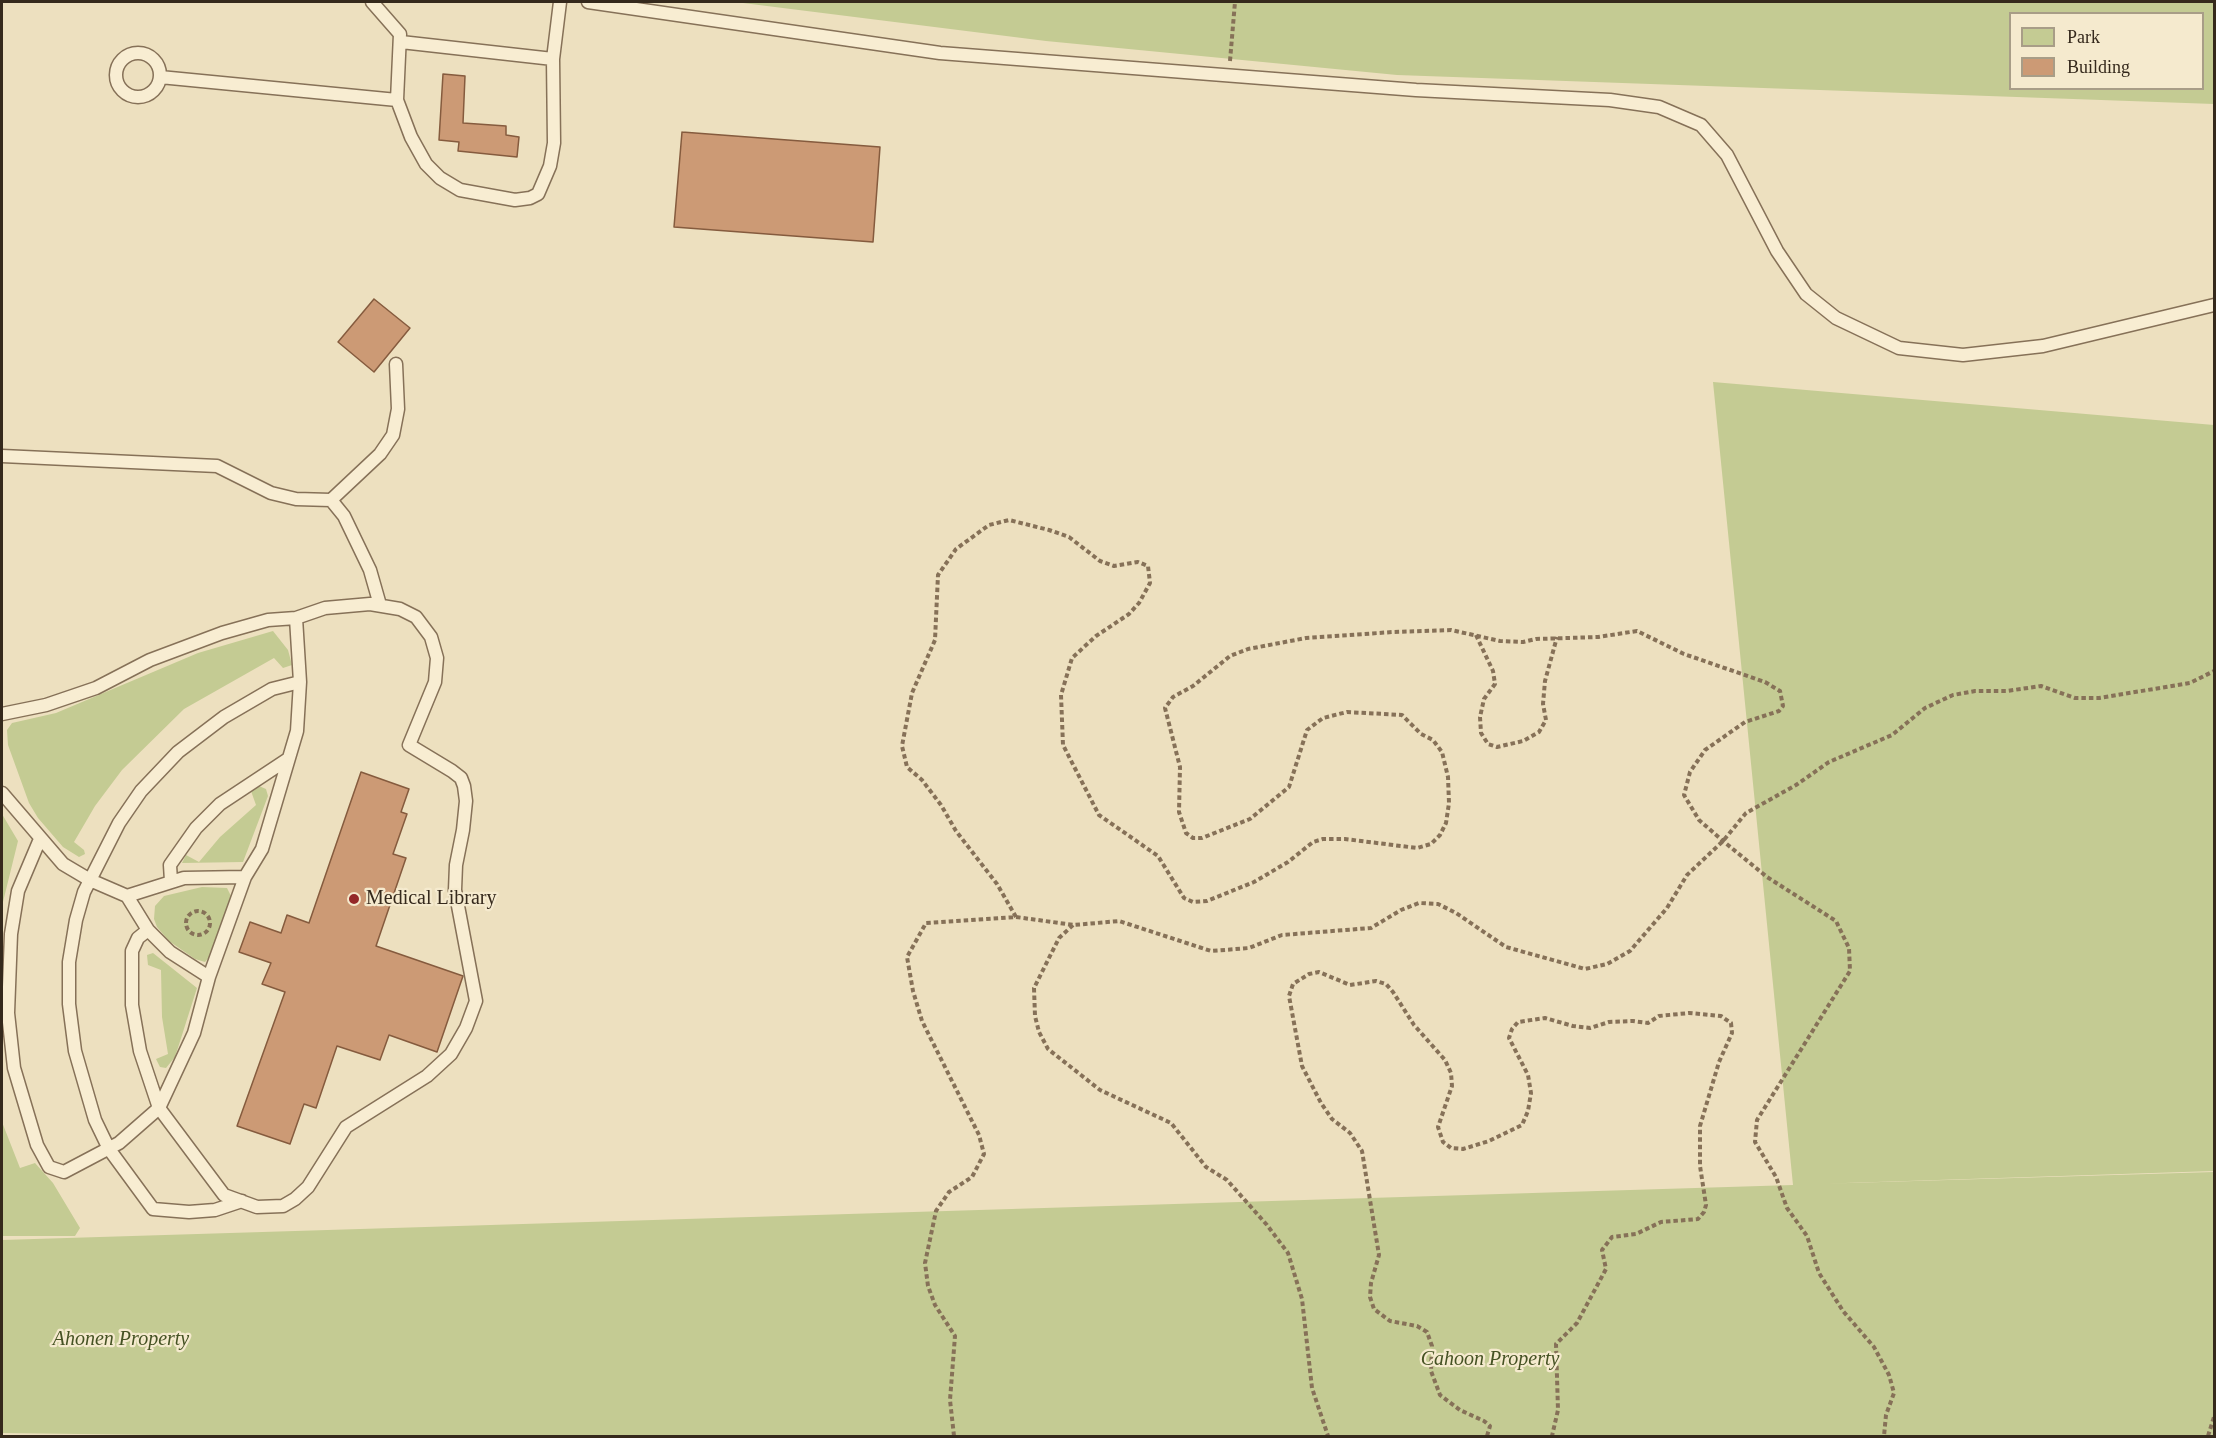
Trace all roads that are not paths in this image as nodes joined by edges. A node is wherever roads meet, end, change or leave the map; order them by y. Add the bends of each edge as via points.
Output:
1 (372, 2) edge
2 (560, 2) edge
3 (588, 2) edge
4 (400, 42) junction
5 (553, 59) junction
6 (160, 77) dead end
7 (397, 100) junction
8 (2214, 305) edge
9 (396, 364) dead end
10 (2, 456) edge
11 (331, 500) junction
12 (380, 605) junction
13 (296, 618) junction
14 (300, 682) junction
15 (2, 714) edge
16 (288, 759) junction
17 (2, 793) edge
18 (40, 839) junction
19 (245, 877) junction
20 (90, 880) junction
21 (171, 881) junction
22 (127, 896) junction
23 (148, 930) junction
24 (209, 976) junction
25 (159, 1108) junction
26 (109, 1149) junction
27 (242, 1201) junction

1 - 4 lane via 400,34
2 - 5 lane
3 - 8 lane via 940,53 1416,90 1610,100 1659,107 1701,126 1727,154 1777,251 1806,294 1836,318 1899,348 1963,356 2043,346
4 - 5 lane
4 - 7 lane
5 - 7 lane via 555,103 550,166 538,194 530,198 484,196 460,190 440,178 426,164 411,137
6 - 7 lane
9 - 11 lane via 398,409 393,435 381,454
10 - 11 lane via 217,466 272,493 296,499
11 - 12 lane via 344,516 370,570
12 - 13 lane via 325,608
12 - 27 lane via 416,617 431,637 437,658 435,682 409,745 452,771 464,786 455,890 476,1001 452,1054 427,1076 346,1127 308,1187 295,1199 272,1208
13 - 14 lane
13 - 15 lane via 268,620 222,633 150,660 96,688
14 - 16 lane via 299,719
14 - 20 lane via 272,689 242,704 162,767 126,811
16 - 19 lane via 262,849
16 - 21 lane via 220,804 196,828 170,865
17 - 18 lane
18 - 20 lane via 63,864
18 - 26 lane via 18,891 11,934 8,1012 14,1068 37,1145 50,1167 64,1172
19 - 21 lane
19 - 24 lane
20 - 22 lane
20 - 26 lane via 76,920 69,962 69,1004 86,1093
21 - 22 lane
22 - 23 lane
23 - 24 lane via 170,952
23 - 25 lane via 138,938 132,951 132,1005 140,1051
24 - 25 lane via 194,1033
25 - 26 lane
25 - 27 lane via 224,1195
26 - 27 lane via 153,1209 215,1210

